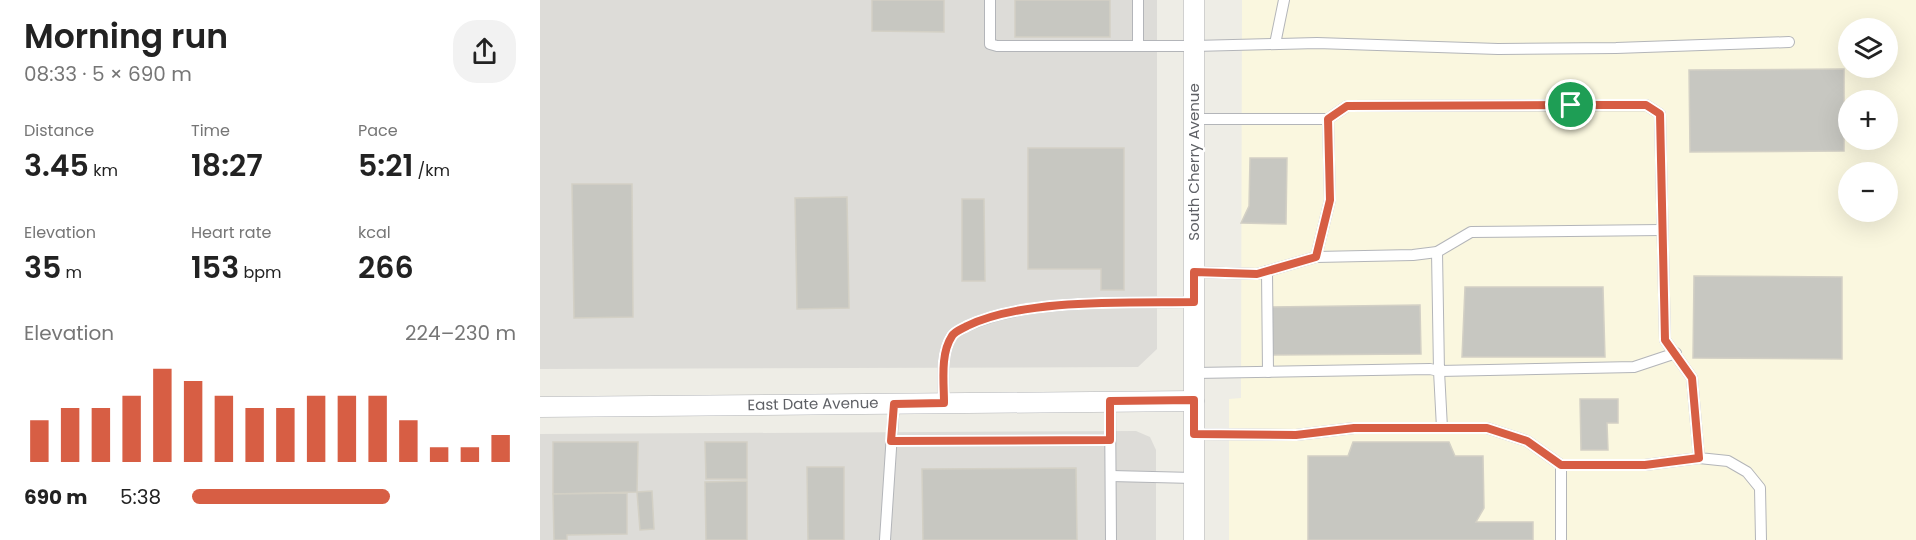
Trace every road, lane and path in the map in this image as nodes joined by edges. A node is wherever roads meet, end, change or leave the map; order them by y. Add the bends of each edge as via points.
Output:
1 (990, 0) edge
2 (1138, 0) edge
3 (1194, 0) edge
4 (1284, 0) edge
5 (1789, 42) dead end
6 (1275, 44) junction
7 (1138, 46) junction
8 (1194, 46) junction
9 (1194, 119) junction
10 (1328, 119) junction
11 (1662, 230) junction
12 (1437, 252) junction
13 (1316, 257) junction
14 (1267, 271) junction
15 (1194, 272) junction
16 (1194, 302) junction
17 (1676, 353) junction
18 (1439, 371) junction
19 (1268, 372) junction
20 (1194, 374) junction
21 (1194, 400) junction
22 (1110, 401) junction
23 (944, 403) junction
24 (894, 404) junction
25 (540, 407) edge
26 (1442, 428) junction
27 (1194, 434) junction
28 (1110, 440) junction
29 (891, 441) junction
30 (1699, 458) junction
31 (1561, 465) junction
32 (1111, 476) junction
33 (1194, 478) junction
34 (885, 540) edge
35 (1111, 540) edge
36 (1194, 540) edge
37 (1561, 540) edge
38 (1761, 540) edge

1 - 7 lane via 990,44
2 - 7 lane
3 - 8 street, South Cherry Avenue
4 - 6 lane
5 - 6 lane via 1498,49
6 - 8 lane
7 - 8 lane
8 - 9 street, South Cherry Avenue
9 - 10 lane
9 - 15 street, South Cherry Avenue
10 - 11 lane via 1347,106 1646,105 1660,114
10 - 13 lane via 1330,200
11 - 12 lane via 1471,232
11 - 17 lane via 1665,340
12 - 13 lane
12 - 18 lane
13 - 14 lane
14 - 15 lane
14 - 19 lane
15 - 16 street, South Cherry Avenue
16 - 20 street, South Cherry Avenue
16 - 23 lane via 1063,306 1012,312 974,323 953,333 946,348
17 - 18 lane via 1634,367
17 - 30 lane via 1692,378
18 - 19 lane
18 - 26 lane
19 - 20 lane
20 - 21 street, South Cherry Avenue
21 - 22 street, East Date Avenue
21 - 27 street, South Cherry Avenue
22 - 23 street, East Date Avenue
22 - 28 lane
23 - 24 street, East Date Avenue
24 - 25 street, East Date Avenue
24 - 29 lane
26 - 27 lane via 1354,428 1296,435
26 - 31 lane via 1487,428 1527,441
27 - 33 street, South Cherry Avenue
28 - 29 lane
28 - 32 lane
29 - 34 lane
30 - 31 lane via 1645,465
30 - 38 lane via 1728,461 1747,472 1760,488
31 - 37 lane
32 - 33 lane
32 - 35 lane
33 - 36 street, South Cherry Avenue

